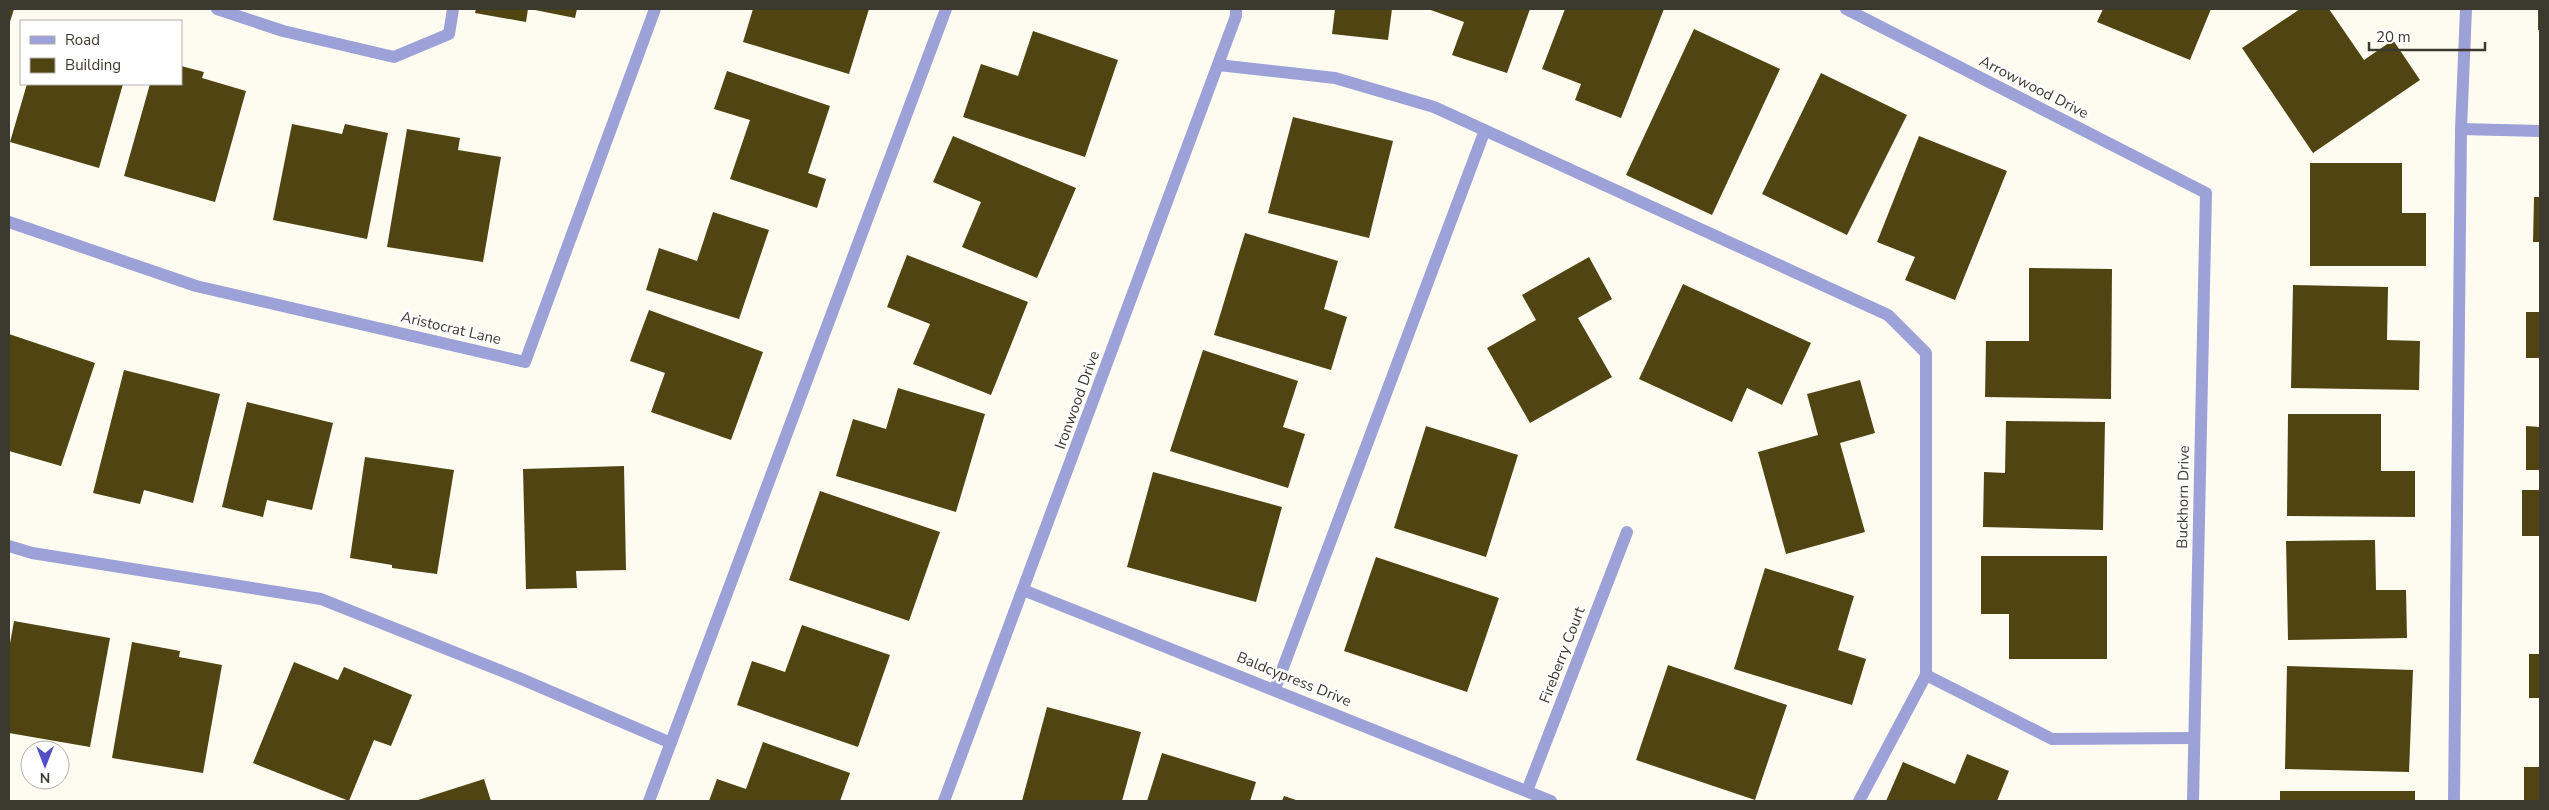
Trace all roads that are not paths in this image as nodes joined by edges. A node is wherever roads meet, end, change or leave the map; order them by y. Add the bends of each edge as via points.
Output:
1 (216, 9) edge
2 (453, 9) edge
3 (655, 9) edge
4 (946, 9) edge
5 (1236, 9) edge
6 (1846, 9) edge
7 (2466, 9) edge
8 (1218, 65) junction
9 (2461, 129) junction
10 (1484, 130) junction
11 (2540, 130) edge
12 (2206, 193) joint
13 (9, 222) edge
14 (1627, 532) dead end
15 (9, 546) edge
16 (1024, 590) junction
17 (1926, 675) junction
18 (1275, 689) junction
19 (2193, 738) junction
20 (671, 744) junction
21 (1528, 791) junction
22 (649, 801) edge
23 (944, 801) edge
24 (1552, 801) edge
25 (1858, 801) edge
26 (2193, 801) edge
27 (2454, 801) edge

1 - 2 street via 283,31 394,57 449,34
3 - 13 street, Aristocrat Lane via 525,362 196,286
4 - 20 street
5 - 8 street, Ironwood Drive
6 - 12 street, Arrowwood Drive
7 - 9 street
8 - 10 street via 1335,78 1434,107
8 - 16 street, Ironwood Drive
9 - 11 street
9 - 27 street
10 - 17 street via 1888,315 1926,353
10 - 18 street
12 - 19 street, Buckhorn Drive
14 - 21 street, Fireberry Court
15 - 20 street via 32,553 321,600 519,678
16 - 18 street, Baldcypress Drive
16 - 23 street, Ironwood Drive
17 - 19 street via 2052,739
17 - 25 street
18 - 21 street, Baldcypress Drive
19 - 26 street, Buckhorn Drive
20 - 22 street
21 - 24 street, Baldcypress Drive

